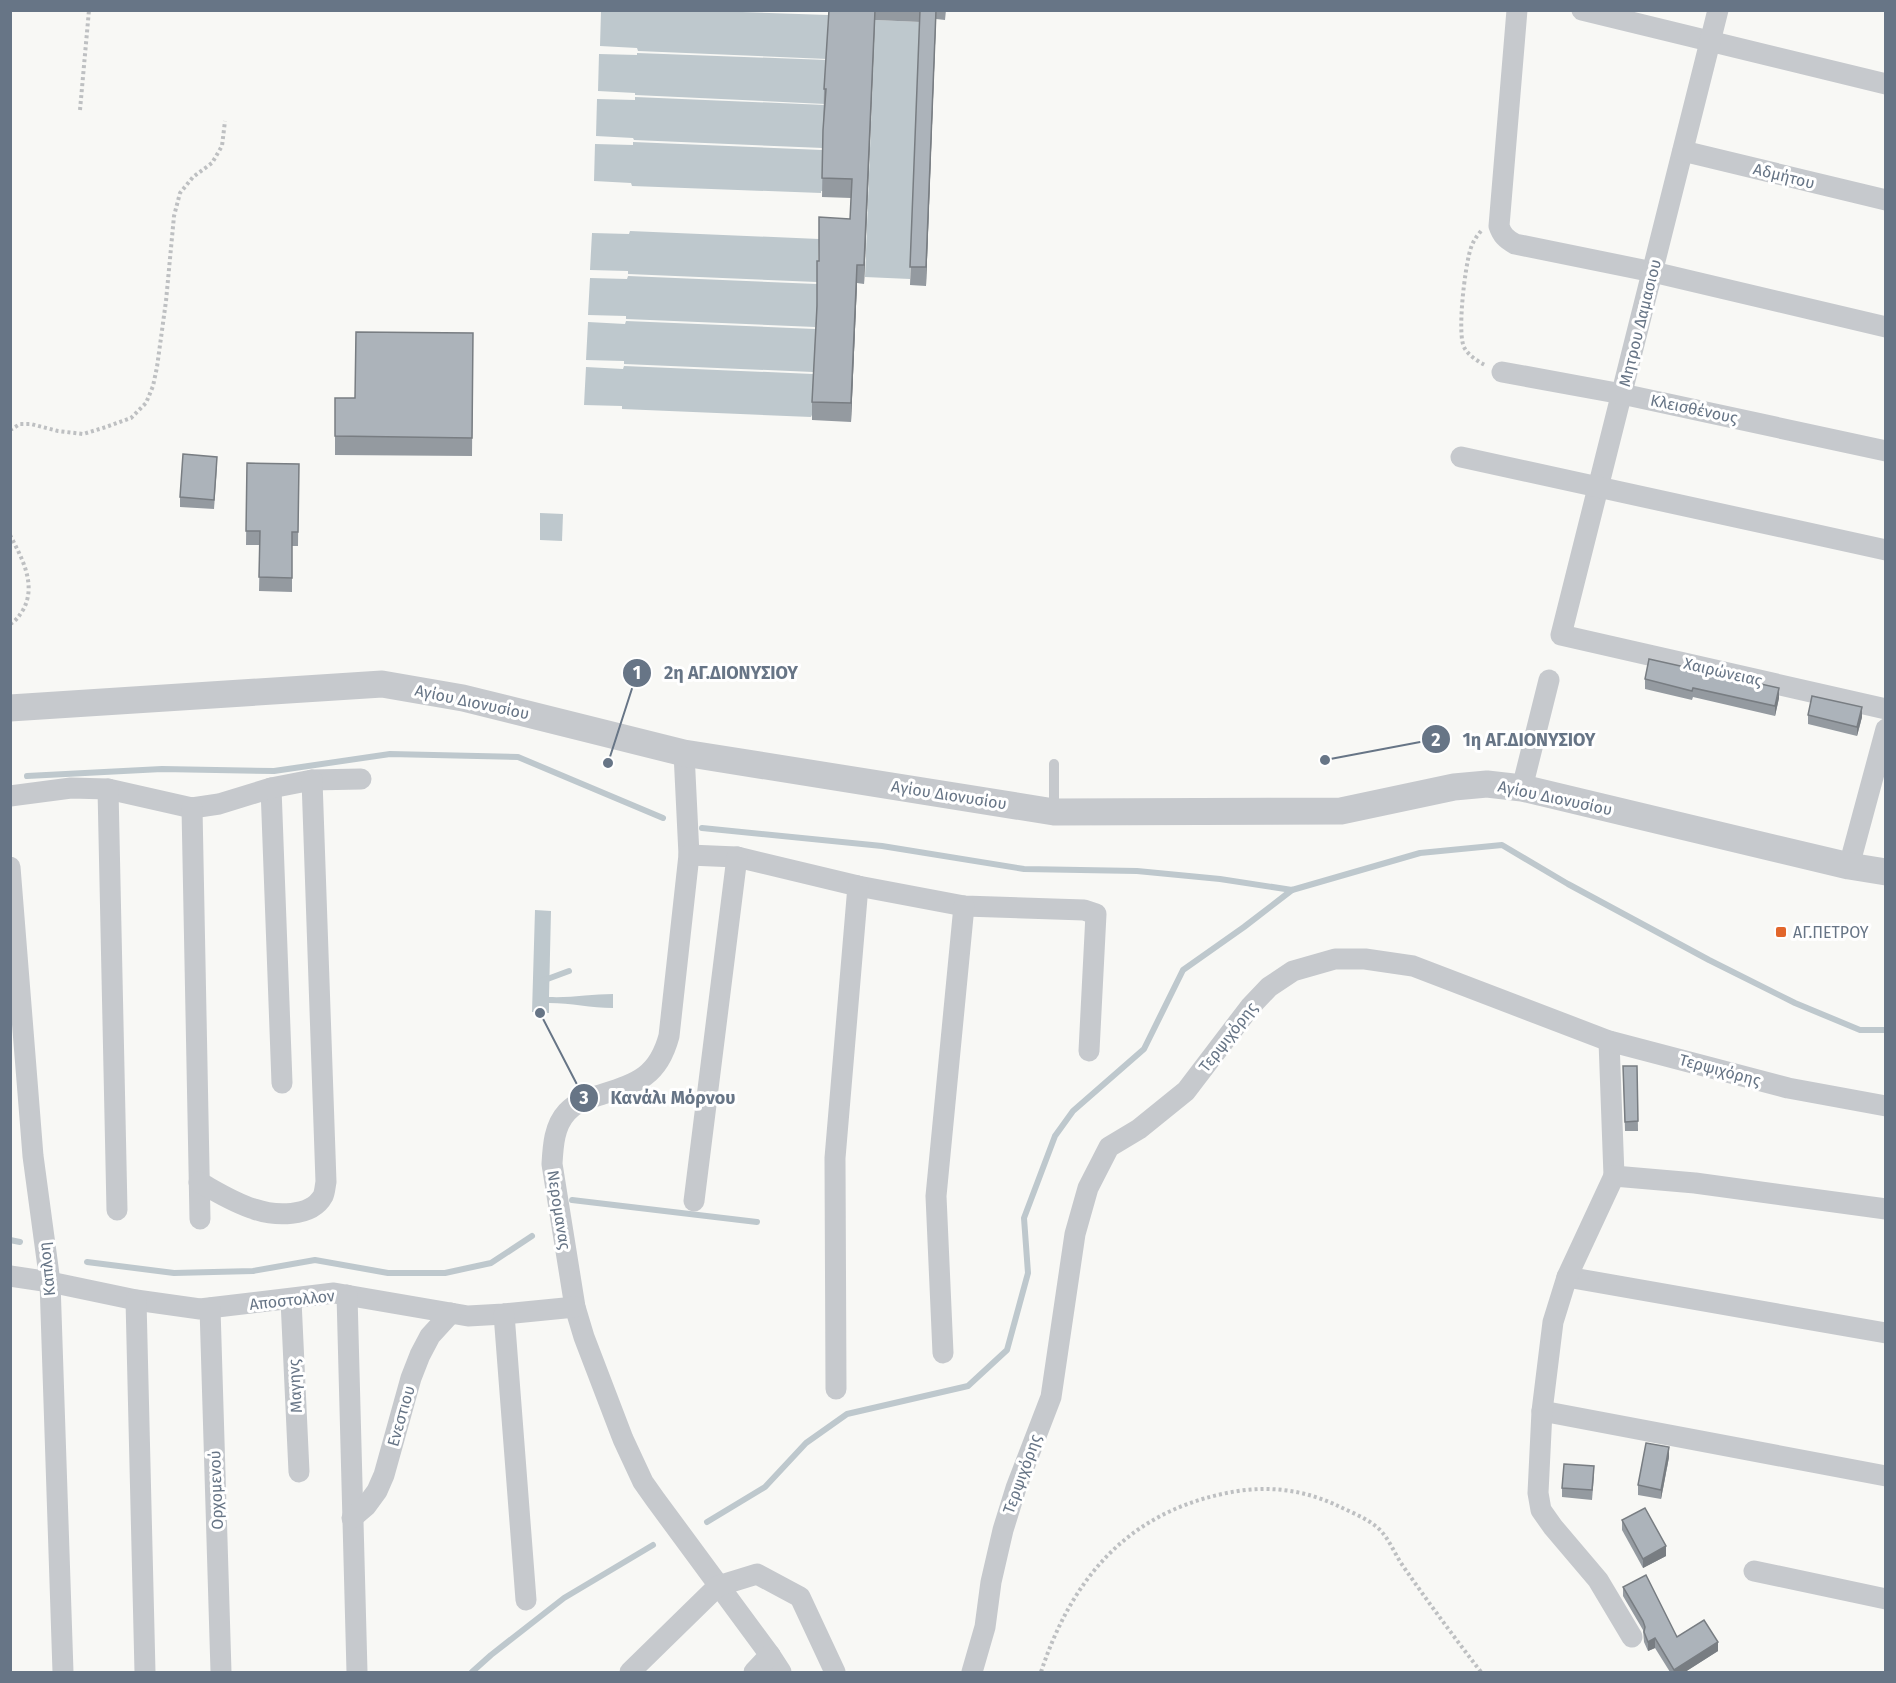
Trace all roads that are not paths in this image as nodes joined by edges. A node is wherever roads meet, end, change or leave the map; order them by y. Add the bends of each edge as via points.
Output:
1 (1517, 10) edge
2 (1582, 10) edge
3 (1718, 10) edge
4 (1710, 43) junction
5 (1886, 84) edge
6 (1683, 151) junction
7 (1886, 201) edge
8 (1653, 272) junction
9 (1886, 327) edge
10 (1502, 372) road end
11 (1622, 394) junction
12 (1886, 451) edge
13 (1461, 457) dead end
14 (1598, 487) junction
15 (1886, 550) edge
16 (1561, 634) joint
17 (1549, 680) dead end
18 (10, 708) edge
19 (1886, 709) edge
20 (1886, 729) edge
21 (684, 753) junction
22 (1054, 764) dead end
23 (361, 779) dead end
24 (312, 780) junction
25 (271, 788) junction
26 (1522, 788) junction
27 (108, 789) junction
28 (10, 796) edge
29 (192, 808) junction
30 (1054, 812) junction
31 (689, 855) junction
32 (737, 857) junction
33 (1849, 866) junction
34 (10, 867) edge
35 (1886, 872) edge
36 (858, 886) junction
37 (964, 906) junction
38 (1609, 1041) junction
39 (1089, 1051) dead end
40 (282, 1083) dead end
41 (1886, 1106) edge
42 (1614, 1176) junction
43 (199, 1182) junction
44 (694, 1201) dead end
45 (1886, 1209) edge
46 (117, 1210) dead end
47 (200, 1219) dead end
48 (10, 1276) edge
49 (1567, 1277) junction
50 (50, 1282) junction
51 (347, 1295) junction
52 (136, 1300) junction
53 (291, 1300) junction
54 (575, 1307) junction
55 (210, 1308) junction
56 (451, 1313) junction
57 (504, 1314) junction
58 (1886, 1333) edge
59 (943, 1353) dead end
60 (836, 1389) dead end
61 (1542, 1412) junction
62 (299, 1472) dead end
63 (1886, 1476) edge
64 (352, 1518) junction
65 (1755, 1570) dead end
66 (718, 1586) junction
67 (1886, 1599) edge
68 (526, 1600) dead end
69 (1632, 1637) dead end
70 (776, 1664) edge
71 (63, 1672) edge
72 (145, 1672) edge
73 (221, 1672) edge
74 (357, 1672) edge
75 (630, 1672) edge
76 (754, 1672) edge
77 (835, 1672) edge
78 (972, 1672) edge

1 - 8 street via 1499,226 1502,235 1515,243
2 - 4 street
3 - 4 street, Μητρου Δαμασιου
4 - 5 street
4 - 6 street, Μητρου Δαμασιου
6 - 7 street, Αδμήτου
6 - 8 street, Μητρου Δαμασιου
8 - 9 street
8 - 11 street, Μητρου Δαμασιου
10 - 11 street, Κλεισθένους
11 - 12 street, Κλεισθένους
11 - 14 street, Μητρου Δαμασιου
13 - 14 street
14 - 15 street
14 - 16 street, Μητρου Δαμασιου
16 - 19 street, Χαιρώνειας
17 - 26 street
18 - 21 street, Αγίου Διονυσίου via 382,684 463,698
20 - 33 street
21 - 30 street, Αγίου Διονυσίου
21 - 31 street, Νερομανας
22 - 30 lane
23 - 24 street
24 - 25 street
24 - 43 street via 326,1182 323,1195 314,1206 276,1214 235,1202
25 - 29 street
25 - 40 street
26 - 30 street, Αγίου Διονυσίου via 1487,784 1454,787 1341,811
26 - 33 street, Αγίου Διονυσίου
27 - 28 street via 71,788
27 - 29 street
27 - 46 street
29 - 43 street
31 - 32 street
31 - 54 street, Νερομανας via 665,1053 642,1079 581,1101 567,1112 553,1144 552,1164
32 - 36 street
32 - 44 street
33 - 35 street, Αγίου Διονυσίου
34 - 50 street, Καπλοη via 33,1156
36 - 37 street
36 - 60 street via 836,1158
37 - 39 street via 1084,910 1096,914
37 - 59 street via 936,1197
38 - 41 street, Τερψιχόρης via 1788,1088
38 - 42 street
38 - 78 street, Τερψιχόρης via 1413,966 1335,959 1293,971 1269,987 1186,1090 1139,1129 1109,1147 1088,1188 1075,1234 1051,1397 1003,1530
42 - 45 street
42 - 49 street
43 - 47 street
48 - 50 street, Αποστολλον
49 - 58 street
49 - 61 street via 1553,1322
50 - 52 street, Αποστολλον
50 - 71 street, Καπλοη
51 - 53 street, Αποστολλον via 334,1293
51 - 56 street, Αποστολλον
51 - 64 street
52 - 55 street, Αποστολλον
52 - 72 street
53 - 55 street, Αποστολλον
53 - 62 street, Μαγηνς
54 - 57 street, Αποστολλον
54 - 66 street, Νερομανας via 632,1461 654,1499
55 - 73 street, Ορχομενού
56 - 57 street, Αποστολλον
56 - 64 street, Ενεστιου via 430,1336 420,1355 377,1491
57 - 68 street
61 - 63 street
61 - 69 street via 1538,1493 1541,1510 1598,1580
64 - 74 street
65 - 67 street
66 - 70 street, Νερομανας
66 - 75 street
66 - 77 street via 757,1574 800,1597
70 - 76 street

